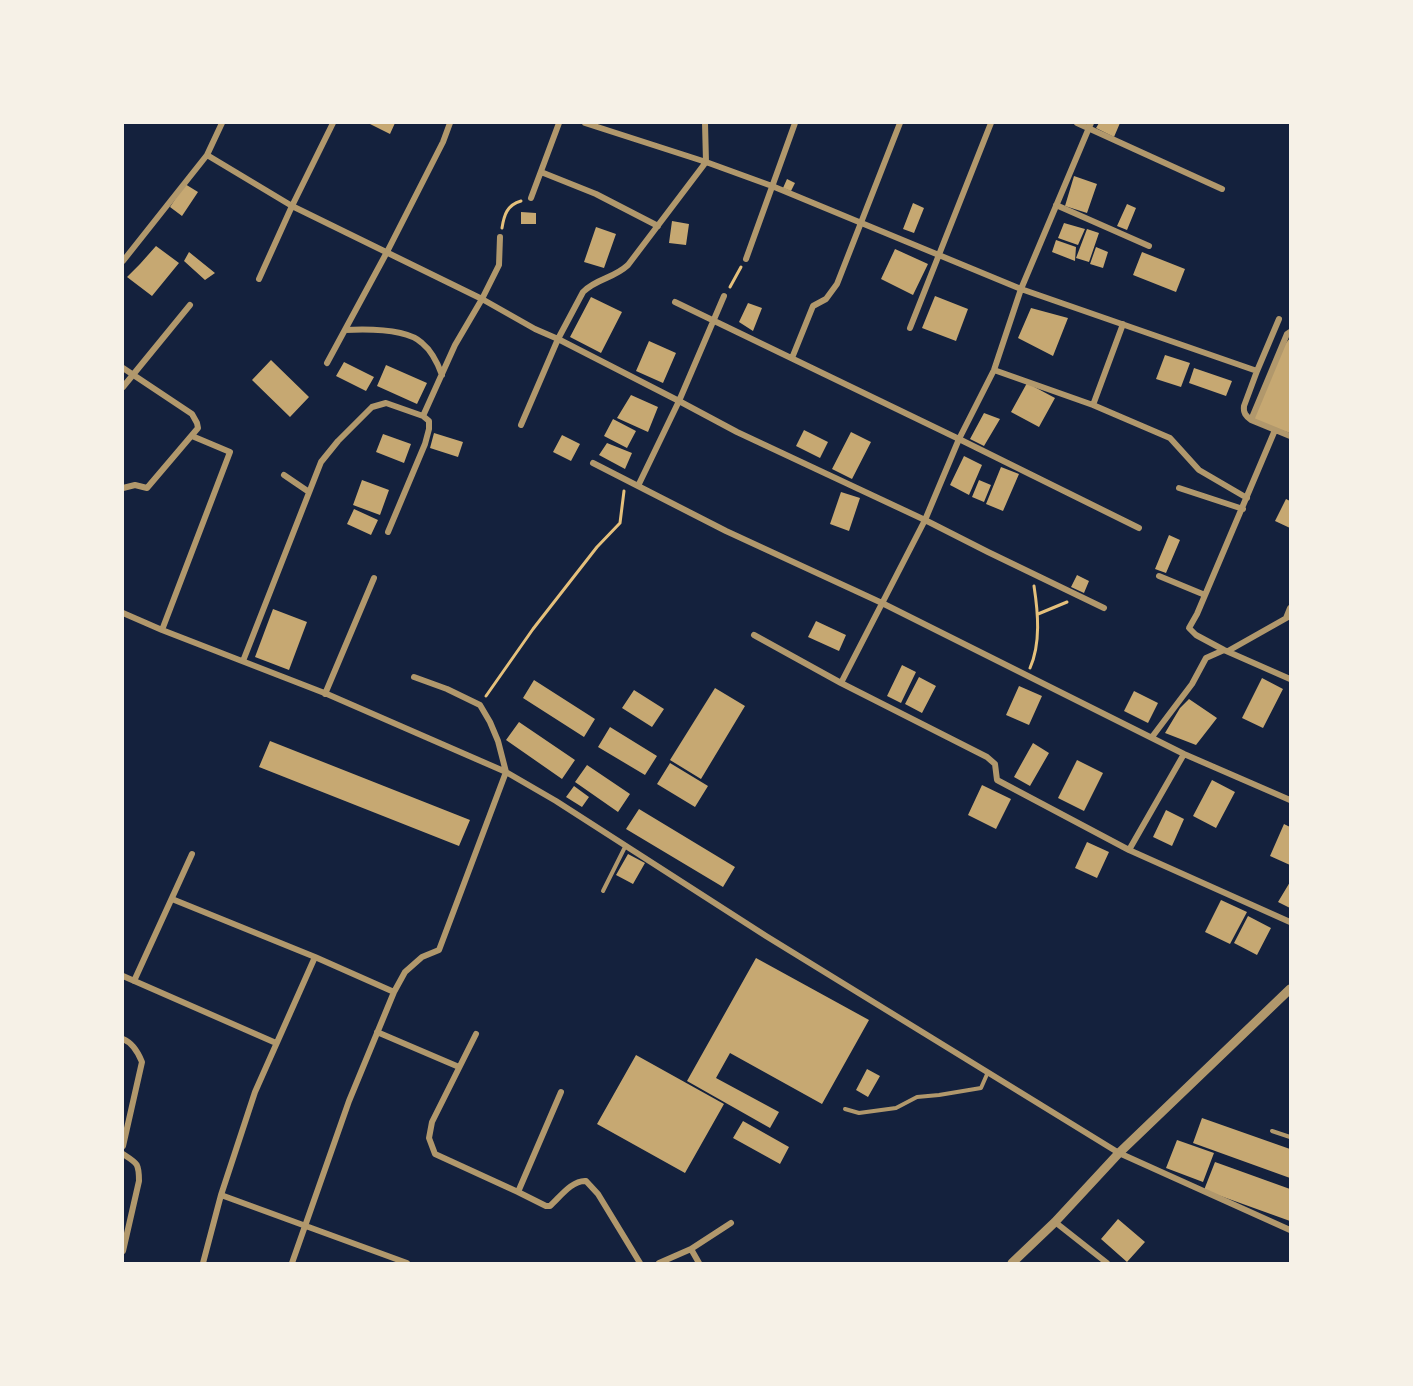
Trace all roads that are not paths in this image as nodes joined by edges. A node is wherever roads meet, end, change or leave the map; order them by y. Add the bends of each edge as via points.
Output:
1 (222, 123) edge
2 (333, 123) edge
3 (450, 123) edge
4 (559, 123) edge
5 (585, 123) edge
6 (705, 123) edge
7 (795, 123) edge
8 (900, 123) edge
9 (991, 123) edge
10 (1077, 123) edge
11 (1090, 126) edge
12 (207, 155) junction
13 (706, 162) junction
14 (541, 172) junction
15 (772, 186) junction
16 (1222, 189) dead end
17 (531, 198) road end
18 (1056, 205) junction
19 (292, 206) junction
20 (860, 223) junction
21 (658, 226) junction
22 (500, 237) road end
23 (1149, 246) dead end
24 (387, 252) junction
25 (939, 256) junction
26 (746, 259) road end
27 (123, 261) edge
28 (260, 279) dead end
29 (1021, 289) junction
30 (724, 297) road end
31 (482, 299) junction
32 (675, 302) dead end
33 (190, 305) dead end
34 (1280, 319) dead end
35 (713, 320) junction
36 (1123, 324) junction
37 (910, 328) dead end
38 (345, 330) junction
39 (1290, 332) edge
40 (558, 339) junction
41 (792, 358) junction
42 (327, 363) dead end
43 (123, 368) edge
44 (994, 370) junction
45 (1257, 371) junction
46 (133, 375) junction
47 (442, 375) junction
48 (123, 387) edge
49 (679, 400) junction
50 (1093, 405) junction
51 (423, 416) junction
52 (1251, 420) junction
53 (522, 425) dead end
54 (1275, 430) junction
55 (192, 436) junction
56 (1290, 436) edge
57 (959, 439) junction
58 (593, 463) dead end
59 (284, 475) dead end
60 (638, 486) junction
61 (123, 488) edge
62 (1179, 488) dead end
63 (309, 492) junction
64 (1247, 498) junction
65 (1243, 509) junction
66 (925, 520) junction
67 (1139, 528) dead end
68 (388, 532) dead end
69 (1159, 576) dead end
70 (374, 578) dead end
71 (1205, 595) junction
72 (882, 603) junction
73 (1104, 608) dead end
74 (1290, 608) edge
75 (123, 613) edge
76 (1288, 617) edge
77 (162, 630) junction
78 (754, 635) dead end
79 (1226, 651) junction
80 (243, 661) junction
81 (414, 677) dead end
82 (1290, 678) edge
83 (841, 683) junction
84 (325, 693) junction
85 (1152, 737) junction
86 (1184, 754) junction
87 (506, 772) junction
88 (1290, 800) edge
89 (625, 847) junction
90 (1129, 850) junction
91 (192, 854) dead end
92 (603, 891) dead end
93 (171, 899) junction
94 (1290, 922) edge
95 (315, 957) junction
96 (123, 976) edge
97 (134, 981) junction
98 (394, 992) junction
99 (1288, 995) edge
100 (377, 1032) junction
101 (476, 1034) dead end
102 (123, 1039) edge
103 (276, 1043) junction
104 (459, 1067) junction
105 (988, 1072) junction
106 (561, 1092) dead end
107 (845, 1110) dead end
108 (1272, 1131) dead end
109 (1290, 1137) edge
110 (123, 1146) edge
111 (1119, 1153) junction
112 (123, 1154) edge
113 (518, 1191) junction
114 (221, 1195) junction
115 (1055, 1222) junction
116 (731, 1223) dead end
117 (304, 1225) junction
118 (1290, 1230) edge
119 (692, 1249) junction
120 (123, 1251) edge
121 (396, 1261) edge
122 (203, 1263) edge
123 (292, 1263) edge
124 (407, 1263) edge
125 (640, 1263) edge
126 (659, 1263) edge
127 (699, 1263) edge
128 (1012, 1263) edge
129 (1107, 1263) edge

1 - 12 street
2 - 19 street
3 - 24 street
4 - 14 street
5 - 13 street
6 - 13 street
7 - 15 street
8 - 20 street
9 - 25 street
10 - 11 street
11 - 16 street
11 - 18 street
12 - 19 street
12 - 27 street
13 - 15 street
13 - 21 street
14 - 17 street
14 - 21 street via 596,194
15 - 20 street
15 - 26 street
18 - 23 street
18 - 29 street
19 - 24 street
19 - 28 street
20 - 25 street
20 - 41 street via 837,284 813,306
21 - 40 street via 628,265 583,292
22 - 31 street via 499,265
24 - 31 street
24 - 38 street
25 - 29 street
25 - 37 street
29 - 36 street
29 - 44 street
30 - 35 street
31 - 40 street
31 - 47 street
32 - 35 street
33 - 46 street
34 - 45 street
35 - 41 street
35 - 49 street
36 - 45 street
36 - 50 street
38 - 42 street
38 - 47 street via 400,332 422,342
39 - 52 street
40 - 49 street
40 - 53 street
41 - 57 street
43 - 46 street
44 - 50 street
44 - 57 street
45 - 52 street via 1244,406
46 - 48 street
46 - 55 street via 192,414 198,428
47 - 51 street
49 - 60 street
49 - 66 street via 737,432
50 - 64 street via 1170,438 1199,470
51 - 63 street via 386,403 372,407 321,462
51 - 68 street via 429,421 425,444
52 - 54 street
54 - 56 street
54 - 64 street
55 - 61 street via 147,488
55 - 77 street via 230,452
57 - 66 street
57 - 67 street
58 - 60 street
59 - 63 street
60 - 72 street
62 - 65 street
63 - 80 street
64 - 65 street
65 - 71 street
66 - 72 street
66 - 73 street
69 - 71 street
70 - 84 street
71 - 79 street via 1188,628
72 - 83 street
72 - 85 street
74 - 76 street
75 - 77 street
76 - 79 street
77 - 80 street
78 - 83 street
79 - 82 street
79 - 85 street via 1206,658 1192,684
80 - 84 street
81 - 87 street via 480,705 494,732
83 - 90 street via 987,757 995,764 997,780
84 - 87 street
85 - 86 street
86 - 88 street
86 - 90 street
87 - 89 street
87 - 98 street via 439,950 422,957 405,972
89 - 92 lane
89 - 105 street
90 - 94 street
91 - 93 street
93 - 95 street
93 - 97 street
95 - 98 street
95 - 103 street
96 - 97 street
97 - 103 street
98 - 100 street
99 - 111 street
100 - 104 street
100 - 117 street
101 - 104 street
102 - 110 street via 129,1041 142,1062
103 - 114 street via 255,1092
104 - 113 street via 432,1122 429,1138 435,1154
105 - 107 lane via 981,1088 917,1096 896,1108 859,1113
105 - 111 street
106 - 113 street
108 - 109 lane
111 - 115 street
111 - 118 street
112 - 120 street via 136,1162 139,1171
113 - 125 street via 550,1206 574,1184 586,1181
114 - 117 street
114 - 122 street
115 - 128 street
115 - 129 street
116 - 119 street
117 - 121 street
117 - 123 street
119 - 126 street
119 - 127 street
121 - 124 street

